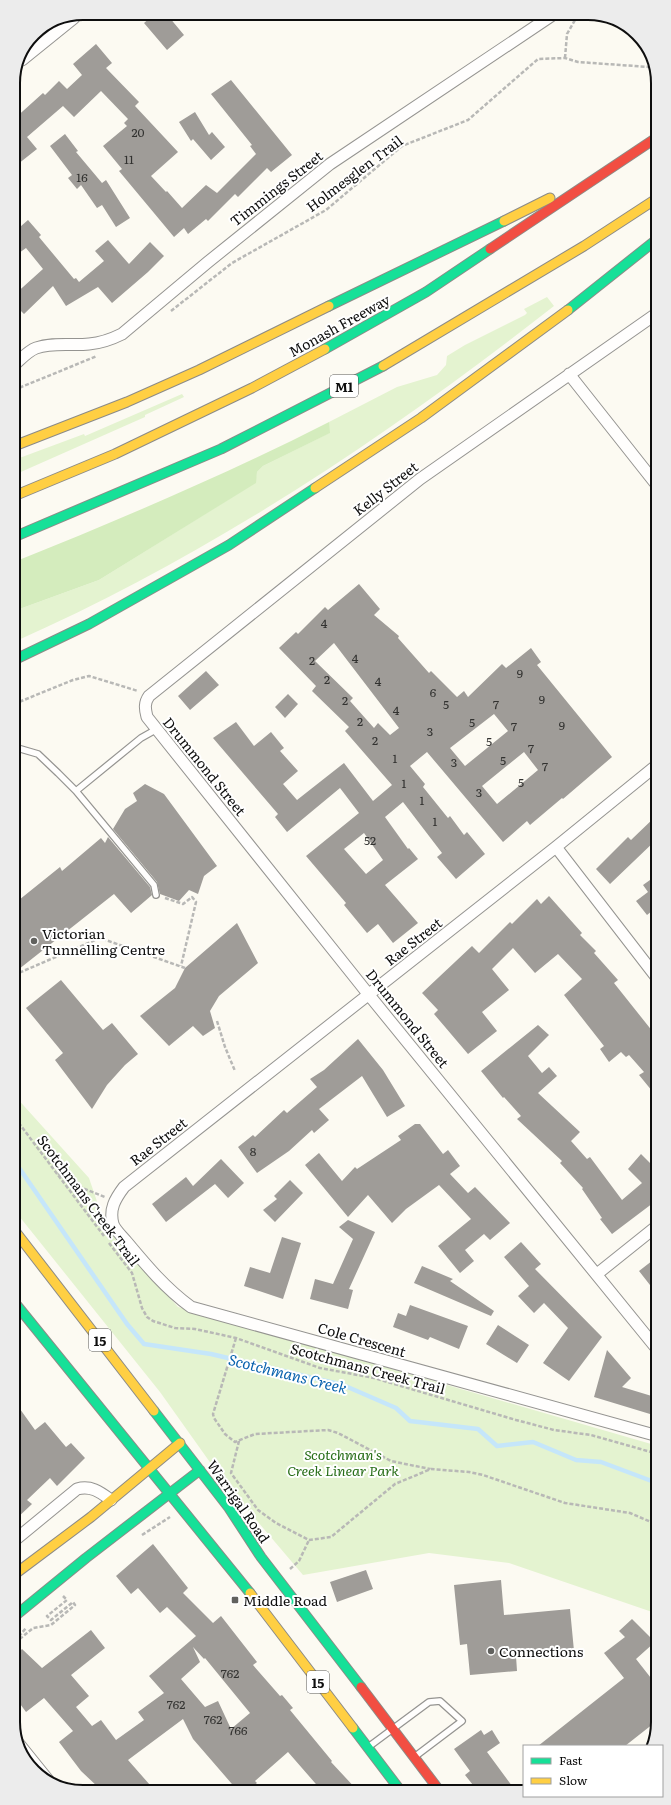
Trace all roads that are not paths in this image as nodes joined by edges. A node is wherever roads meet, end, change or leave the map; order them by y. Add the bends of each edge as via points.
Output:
1 (545, 20) edge
2 (69, 22) edge
3 (36, 41) edge
4 (40, 46) junction
5 (26, 57) edge
6 (651, 142) edge
7 (620, 164) junction
8 (651, 202) edge
9 (651, 244) edge
10 (651, 317) edge
11 (20, 360) edge
12 (569, 374) junction
13 (20, 444) edge
14 (651, 478) edge
15 (20, 494) edge
16 (20, 535) edge
17 (20, 657) edge
18 (144, 697) joint
19 (157, 729) junction
20 (20, 749) edge
21 (651, 770) edge
22 (76, 791) junction
23 (556, 847) junction
24 (156, 895) road end
25 (651, 970) edge
26 (369, 995) junction
27 (112, 1199) joint
28 (651, 1231) edge
29 (20, 1236) edge
30 (597, 1274) junction
31 (20, 1309) edge
32 (651, 1342) edge
33 (651, 1434) edge
34 (180, 1443) junction
35 (150, 1468) junction
36 (200, 1470) junction
37 (170, 1493) junction
38 (111, 1500) junction
39 (20, 1536) edge
40 (20, 1570) edge
41 (20, 1612) edge
42 (392, 1728) junction
43 (368, 1748) junction
44 (414, 1758) junction
45 (396, 1785) edge
46 (435, 1785) edge

1 - 11 street, Timmings Street via 330,164 122,334 89,344 41,347
2 - 4 street
3 - 4 street
4 - 5 street
6 - 7 main road, Monash Freeway
7 - 13 main road via 199,370 127,402
7 - 15 main road, Monash Freeway via 426,292 363,329 252,388 115,454
8 - 16 main road, M1 via 584,246 389,363 221,449
9 - 17 main road via 581,301 421,418 242,537 89,624
10 - 12 street, Kelly Street
12 - 14 street
12 - 18 street, Kelly Street via 420,479 149,696
18 - 19 street, Drummond Street via 147,718
19 - 22 lane via 141,738
19 - 26 street, Drummond Street
20 - 22 lane via 38,754
21 - 23 street, Rae Street
22 - 24 lane via 154,885
23 - 25 street
23 - 26 street, Rae Street
26 - 27 street, Rae Street
26 - 30 street, Drummond Street
27 - 33 street, Cole Crescent via 114,1225 153,1273 191,1307
28 - 30 street
29 - 34 main road, Warrigal Road / 15
30 - 32 street, Drummond Street
31 - 35 main road, 15
34 - 35 main road
34 - 36 main road, Warrigal Road / 15
35 - 37 main road, 15
35 - 38 main road
36 - 37 main road
36 - 42 main road, Warrigal Road / 15 via 274,1575
37 - 41 main road
37 - 43 main road, 15 via 241,1580
38 - 39 street via 95,1489 77,1489
38 - 40 main road
42 - 43 lane
42 - 44 main road, Warrigal Road / 15
42 - 44 lane via 429,1702 440,1701 462,1721
43 - 45 main road, 15
44 - 46 main road, Warrigal Road / 15

